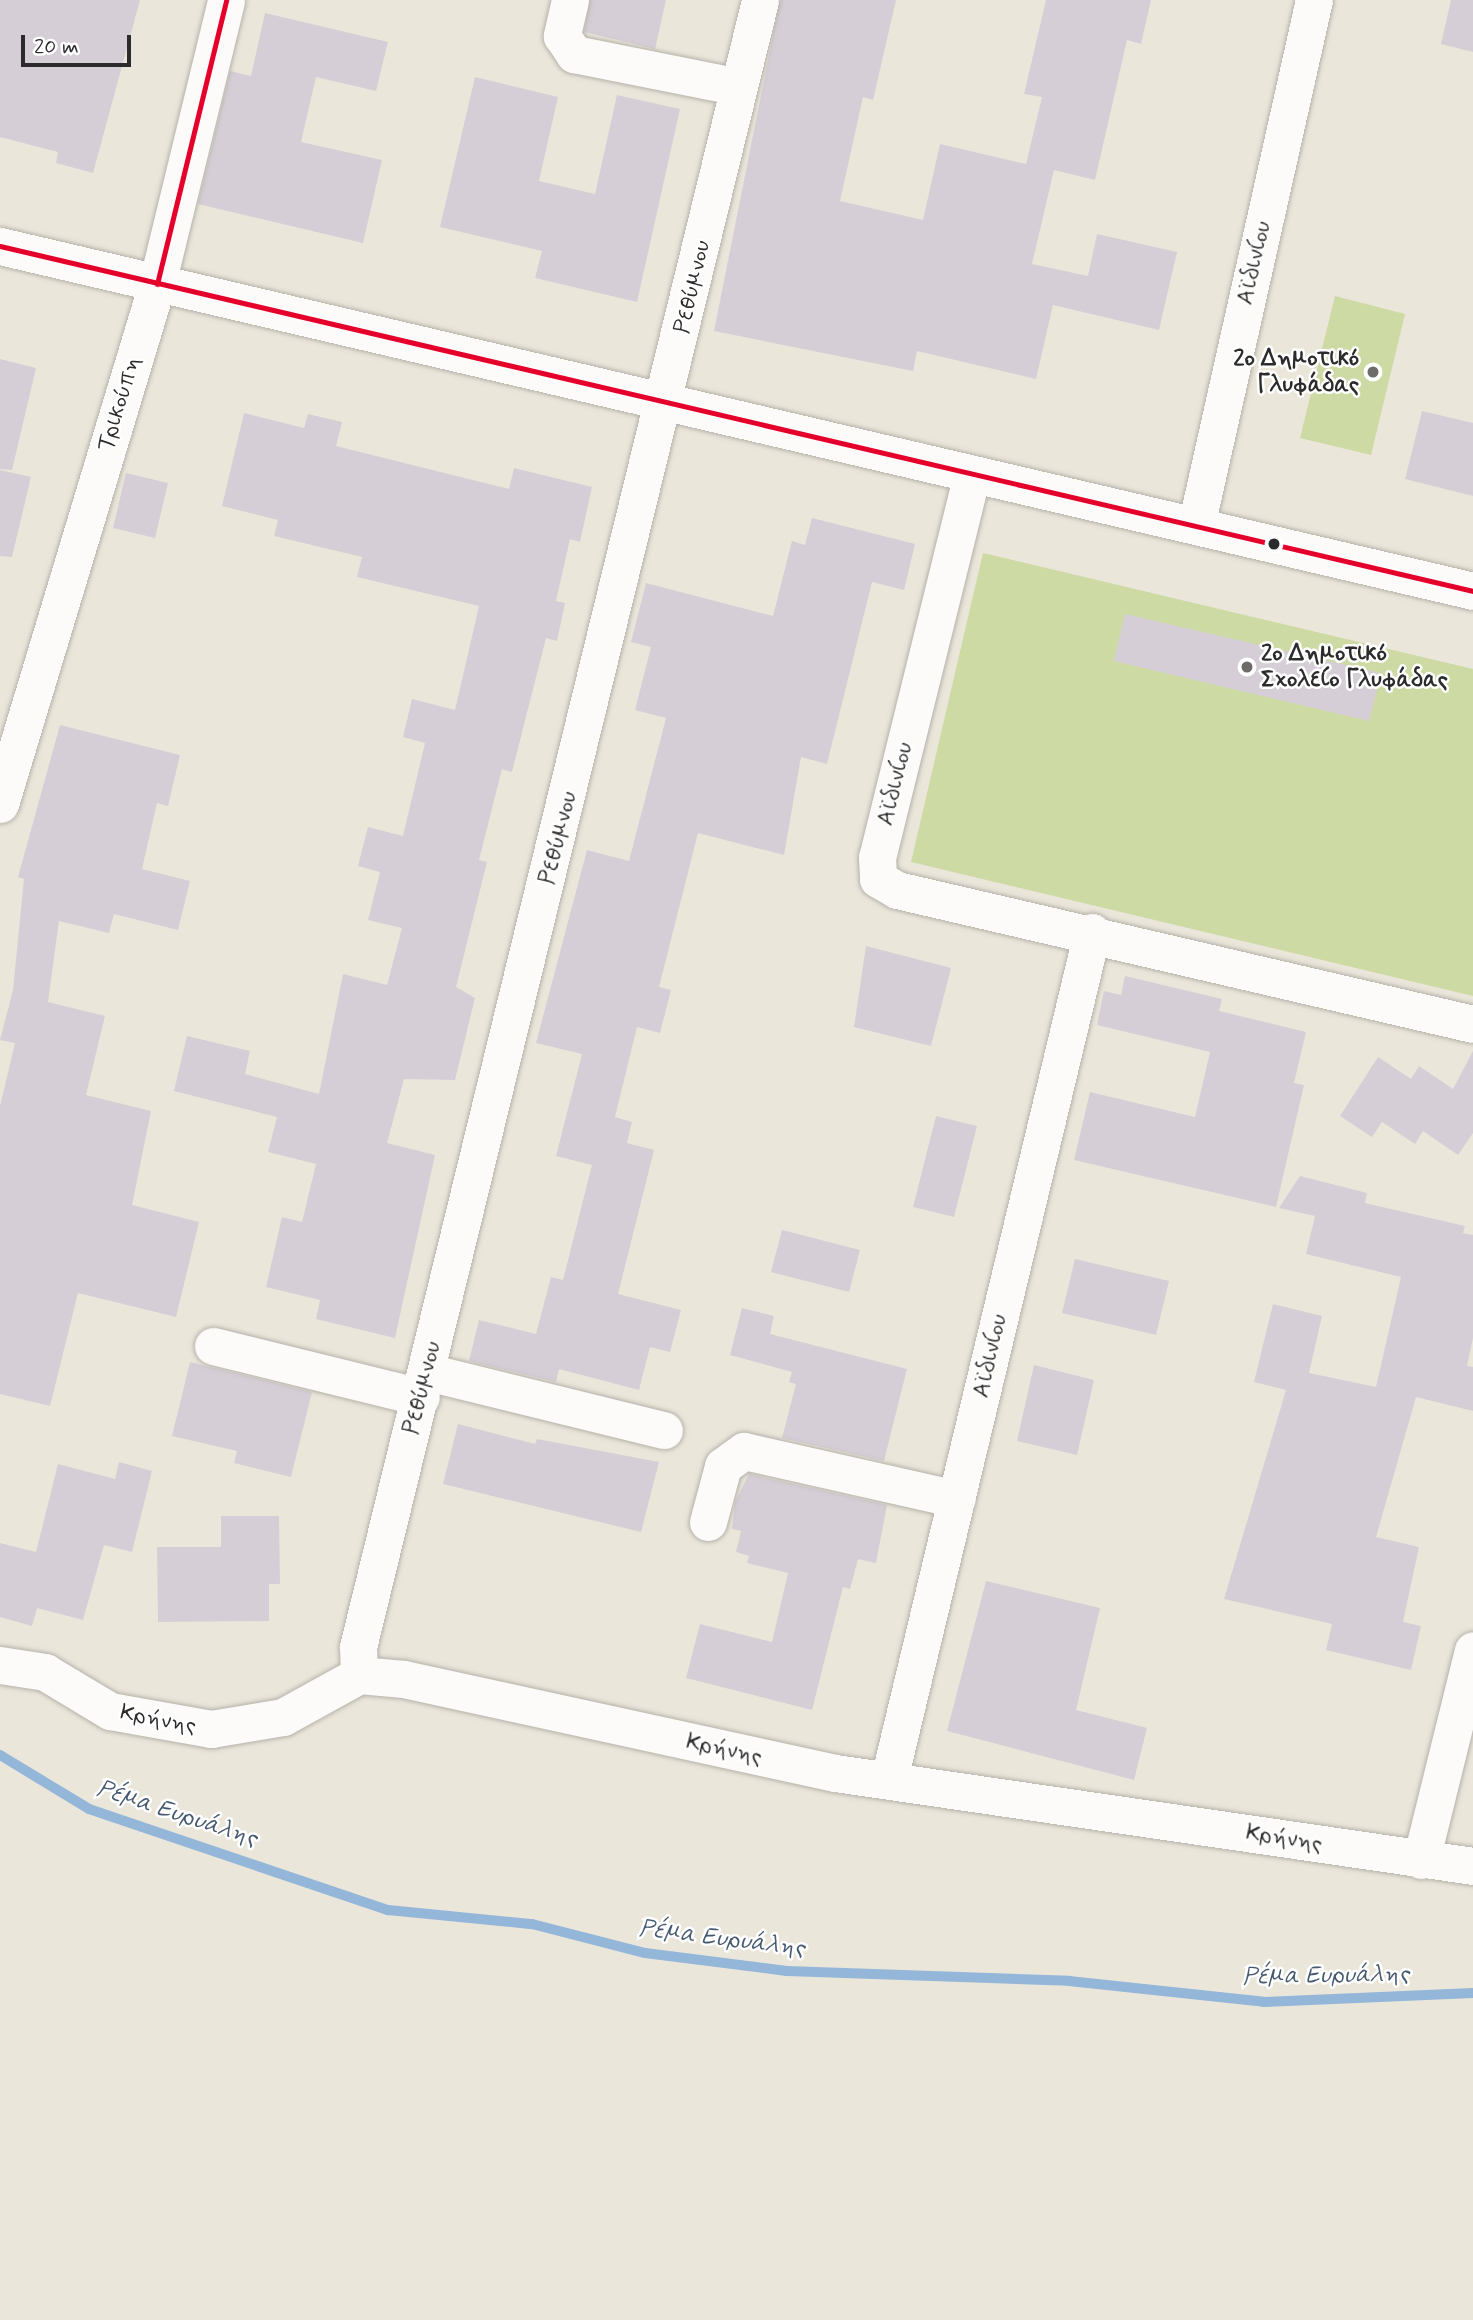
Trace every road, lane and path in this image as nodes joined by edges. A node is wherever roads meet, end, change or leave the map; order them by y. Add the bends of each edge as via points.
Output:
1 (226, 0) edge
2 (570, 0) edge
3 (760, 0) edge
4 (1314, 0) edge
5 (739, 87) junction
6 (0, 246) edge
7 (157, 284) junction
8 (667, 402) junction
9 (972, 474) junction
10 (1196, 526) junction
11 (1473, 591) edge
12 (0, 804) edge
13 (1092, 932) junction
14 (1473, 1024) edge
15 (213, 1346) dead end
16 (424, 1384) junction
17 (664, 1430) dead end
18 (957, 1499) junction
19 (708, 1521) dead end
20 (1473, 1650) edge
21 (0, 1665) edge
22 (359, 1675) junction
23 (889, 1779) junction
24 (1420, 1860) junction
25 (1473, 1866) edge

1 - 7 street, Τρικούπη
2 - 5 street via 562,36 574,54
3 - 5 street, Ρεθύμνου
4 - 10 street, Αϊδινίου
5 - 8 street, Ρεθύμνου
6 - 7 street
7 - 8 street
7 - 12 street, Τρικούπη
8 - 9 street
8 - 16 street, Ρεθύμνου
9 - 10 street
9 - 13 street, Αϊδινίου via 877,857 878,879 897,890
10 - 11 street
13 - 14 street, Αϊδινίου
13 - 18 street, Αϊδινίου
15 - 16 street
16 - 17 street
16 - 22 street, Ρεθύμνου via 358,1647
18 - 19 street via 744,1451 723,1466
18 - 23 street, Αϊδινίου
20 - 24 street
21 - 22 street, Κρήνης via 45,1672 110,1711 211,1729 283,1717
22 - 23 street, Κρήνης via 404,1679 749,1757
23 - 24 street, Κρήνης
24 - 25 street, Κρήνης

